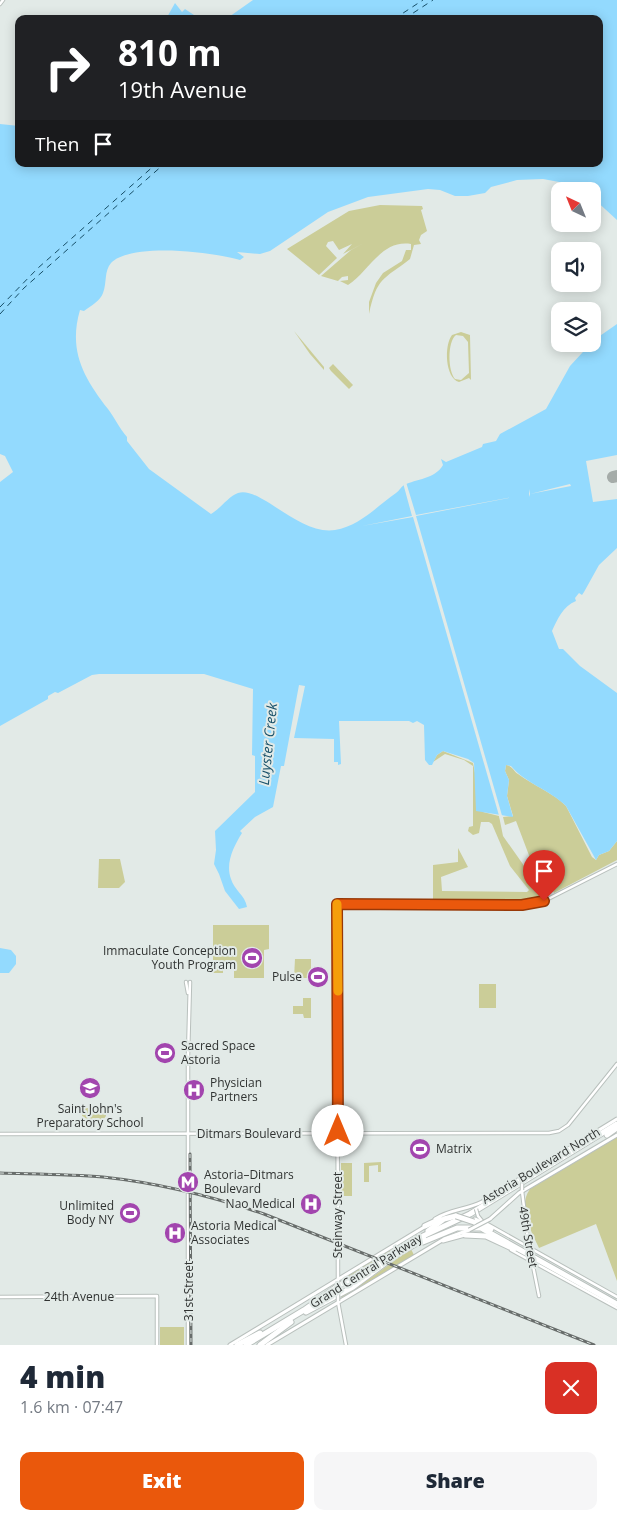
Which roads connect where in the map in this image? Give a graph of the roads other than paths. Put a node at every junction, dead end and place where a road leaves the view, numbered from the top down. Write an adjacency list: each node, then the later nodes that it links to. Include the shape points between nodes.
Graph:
1 (3, 0): 2 (street)
2 (0, 4)
3 (617, 864): 9 (street, Steinway Street, via 533,904 337,904)
4 (188, 982): 11 (street, 31st Street)
5 (617, 1064): 9 (street, Ditmars Boulevard, via 568,1125 553,1132)
6 (617, 1119): 13 (main road, Astoria Boulevard North)
7 (617, 1124): 21 (highway, Grand Central Parkway, via 470,1214)
8 (617, 1128): 22 (highway, Grand Central Parkway, via 469,1218)
9 (338, 1133): 11 (street, Ditmars Boulevard); 25 (street, Steinway Street)
10 (0, 1134): 11 (street, Ditmars Boulevard)
11 (188, 1134): 35 (street, 31st Street)
12 (617, 1135): 14 (main road)
13 (522, 1179): 14 (street, 49th Street, bridge); 15 (main road, Astoria Boulevard North)
14 (522, 1191): 20 (main road, bridge, via 490,1219); 23 (street, 49th Street)
15 (476, 1207): 17 (street, bridge); 18 (main road, Astoria Boulevard North, via 447,1212)
16 (456, 1215): 17 (highway, bridge); 18 (highway); 21 (highway, via 441,1220)
17 (476, 1219): 23 (street); 31 (highway)
18 (425, 1226): 25 (main road, Astoria Boulevard North)
19 (465, 1235): 20 (main road); 24 (street, via 488,1239); 26 (highway, via 489,1236)
20 (438, 1242): 30 (main road)
21 (406, 1244): 33 (highway, Grand Central Parkway)
22 (413, 1245): 26 (highway, via 456,1228 479,1228); 33 (highway, Grand Central Parkway, via 350,1289)
23 (529, 1248): 24 (street, 49th Street, bridge); 29 (street)
24 (532, 1260): 28 (street, 49th Street); 32 (street)
25 (338, 1280): 30 (street, Steinway Street, bridge); 36 (main road, Astoria Boulevard North)
26 (575, 1280): 31 (highway)
27 (0, 1296): 34 (street, 24th Avenue, via 157,1296)
28 (539, 1296)
29 (617, 1297)
30 (338, 1302): 41 (main road); 42 (street, Steinway Street)
31 (617, 1303)
32 (617, 1308)
33 (291, 1319): 37 (highway); 38 (highway, Grand Central Parkway); 39 (highway, Grand Central Parkway); 40 (highway)
34 (157, 1345)
35 (188, 1345)
36 (230, 1345)
37 (237, 1345)
38 (246, 1345)
39 (252, 1345)
40 (260, 1345)
41 (267, 1345)
42 (346, 1345)

